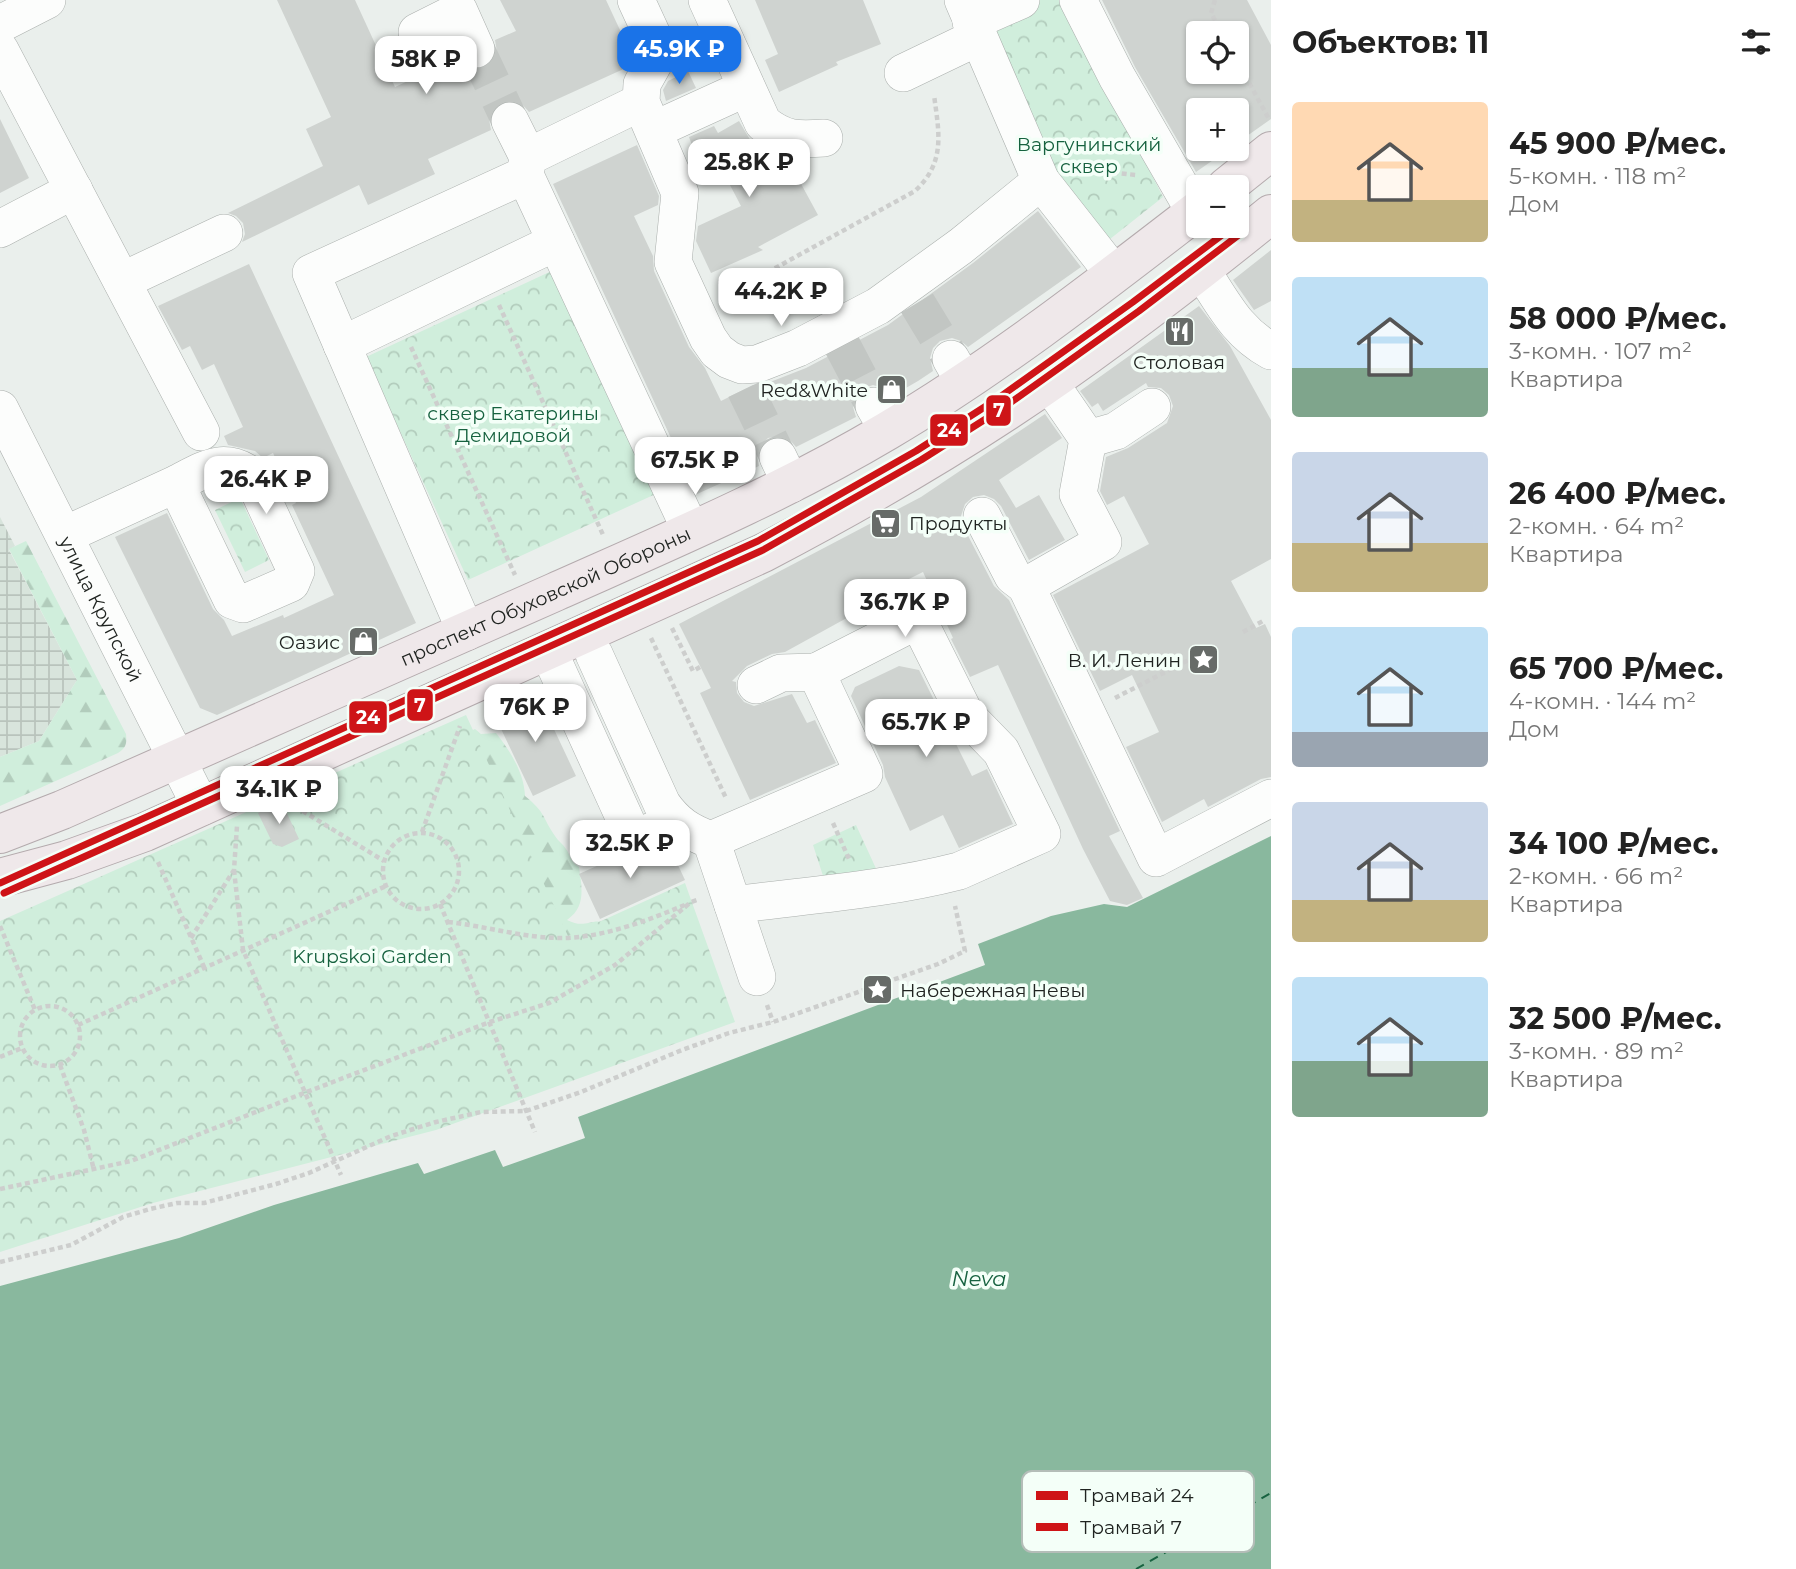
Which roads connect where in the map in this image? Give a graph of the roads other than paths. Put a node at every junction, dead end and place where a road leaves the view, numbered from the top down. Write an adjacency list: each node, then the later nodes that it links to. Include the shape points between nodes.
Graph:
1 (47, 0): 7 (street)
2 (636, 0): 13 (street, via 660,52 642,84)
3 (707, 0): 12 (street)
4 (1021, 0): 6 (street)
5 (1078, 0): 21 (street, via 1117,77)
6 (971, 20): 11 (street); 18 (street)
7 (0, 24)
8 (417, 32): 9 (street, via 459,11)
9 (477, 49)
10 (0, 51): 20 (street)
11 (918, 81)
12 (746, 88): 13 (street); 15 (street, via 762,123 778,135 797,140)
13 (648, 116): 17 (street); 18 (street, via 680,193 673,262 708,338 743,377 757,364 837,338 878,306 912,294 961,246)
14 (510, 121): 17 (street)
15 (824, 138)
16 (1271, 151): 19 (main road)
17 (527, 166): 26 (street); 30 (street, via 311,273)
18 (1054, 174): 27 (street)
19 (1241, 175)
20 (74, 190): 24 (street); 29 (street)
21 (1186, 192)
22 (1271, 214): 28 (main road)
23 (1186, 218): 39 (main road, проспект Обуховской Обороны, via 1039,330 957,371 784,470)
24 (0, 229)
25 (224, 233): 29 (street)
26 (556, 242): 30 (street); 39 (street)
27 (1102, 260)
28 (1200, 270): 31 (street, via 1244,333); 32 (main road)
29 (122, 281): 35 (street)
30 (342, 345): 42 (street)
31 (1271, 351)
32 (1049, 382): 36 (street); 43 (main road, via 838,514 713,577)
33 (1152, 407): 36 (street, via 1116,431)
34 (0, 409): 40 (street, улица Крупской)
35 (201, 432)
36 (1088, 439): 41 (street, via 1078,495 1103,541)
37 (176, 484): 40 (street)
38 (982, 516): 41 (street, via 1013,576)
39 (691, 531): 42 (main road, проспект Обуховской Обороны)
40 (65, 535): 47 (street, улица Крупской)
41 (1026, 586): 48 (street, via 1156,859)
42 (466, 632): 47 (main road, проспект Обуховской Обороны)
43 (548, 650): 49 (main road); 50 (street, via 634,839)
44 (594, 654): 50 (street)
45 (816, 672): 46 (street, via 781,673); 52 (street, via 864,774); 54 (street, via 918,620 965,714 1001,751 1042,834 947,874 891,885)
46 (756, 685)
47 (178, 758): 49 (street, улица Крупской); 51 (main road, проспект Обуховской Обороны)
48 (1271, 798)
49 (201, 807): 53 (main road, via 103,849)
50 (674, 821): 52 (street, via 690,832)
51 (0, 834)
52 (726, 834): 54 (street)
53 (0, 878)
54 (730, 897): 55 (street)
55 (757, 977)

